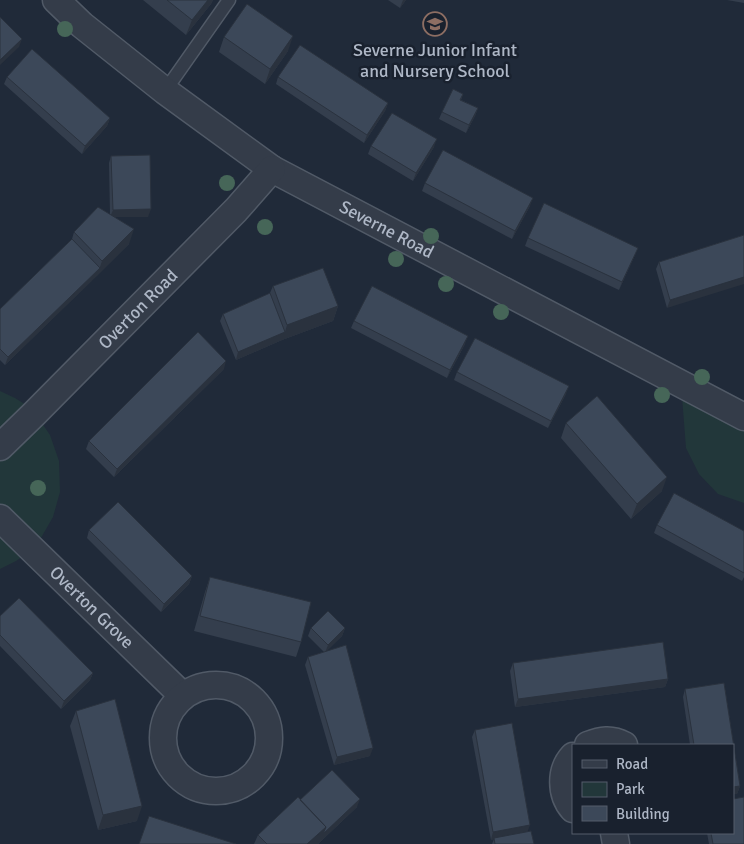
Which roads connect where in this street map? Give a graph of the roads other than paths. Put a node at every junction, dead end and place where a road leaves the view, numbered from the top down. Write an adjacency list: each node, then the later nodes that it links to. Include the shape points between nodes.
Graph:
1 (56, 0): 3 (street, Severne Road, via 82,25)
2 (229, 0): 3 (lane)
3 (165, 91): 4 (street, Severne Road)
4 (272, 169): 5 (street, Severne Road); 6 (street, Overton Road, via 236,210)
5 (744, 417)
6 (0, 447)
7 (0, 518): 8 (street, Overton Grove)
8 (183, 696): 8 (street, via 164,722 162,745 167,761 182,780 218,792 240,786 258,771 269,746 267,720 254,699 240,690 216,684)
9 (591, 744): 10 (street, via 602,740)
10 (622, 744)
11 (572, 757): 12 (street, via 564,774 563,786)
12 (572, 808)

